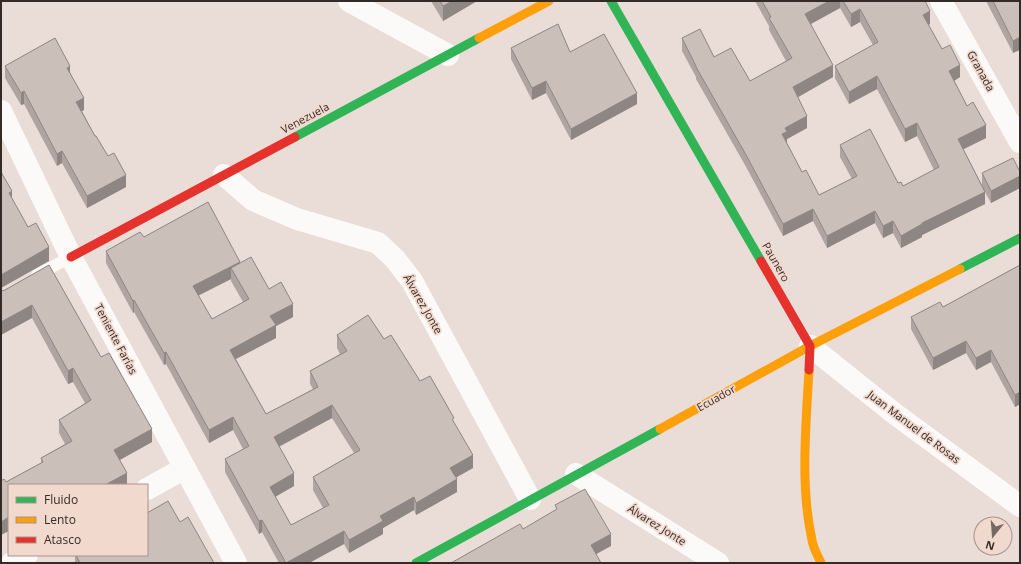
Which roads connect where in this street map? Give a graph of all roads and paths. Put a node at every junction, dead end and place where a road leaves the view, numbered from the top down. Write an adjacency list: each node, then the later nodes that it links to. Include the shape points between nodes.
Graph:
1 (349, 1): 5 (street)
2 (550, 1): 5 (street, Venezuela)
3 (611, 1): 12 (street, Paunero)
4 (941, 1): 7 (street, Granada)
5 (448, 55): 8 (street, Venezuela)
6 (1, 111): 10 (street, Teniente Farías)
7 (1020, 142)
8 (224, 175): 10 (street, Venezuela); 16 (street, Álvarez Jonte, via 253,200 297,219 378,243 395,259 412,281)
9 (1020, 238): 12 (street, Ecuador)
10 (71, 257): 11 (lane); 13 (street, Teniente Farías)
11 (27, 281)
12 (810, 346): 14 (street, Ecuador); 17 (street, Juan Manuel de Rosas, via 895,414); 23 (street, via 806,501 812,542)
13 (185, 468): 15 (street); 20 (street, Teniente Farías)
14 (576, 474): 16 (street, Ecuador); 22 (street, Álvarez Jonte)
15 (148, 488)
16 (530, 499): 21 (street, Ecuador)
17 (1020, 506)
18 (25, 556): 19 (street)
19 (12, 563)
20 (236, 563)
21 (416, 563)
22 (718, 563)
23 (820, 563)

